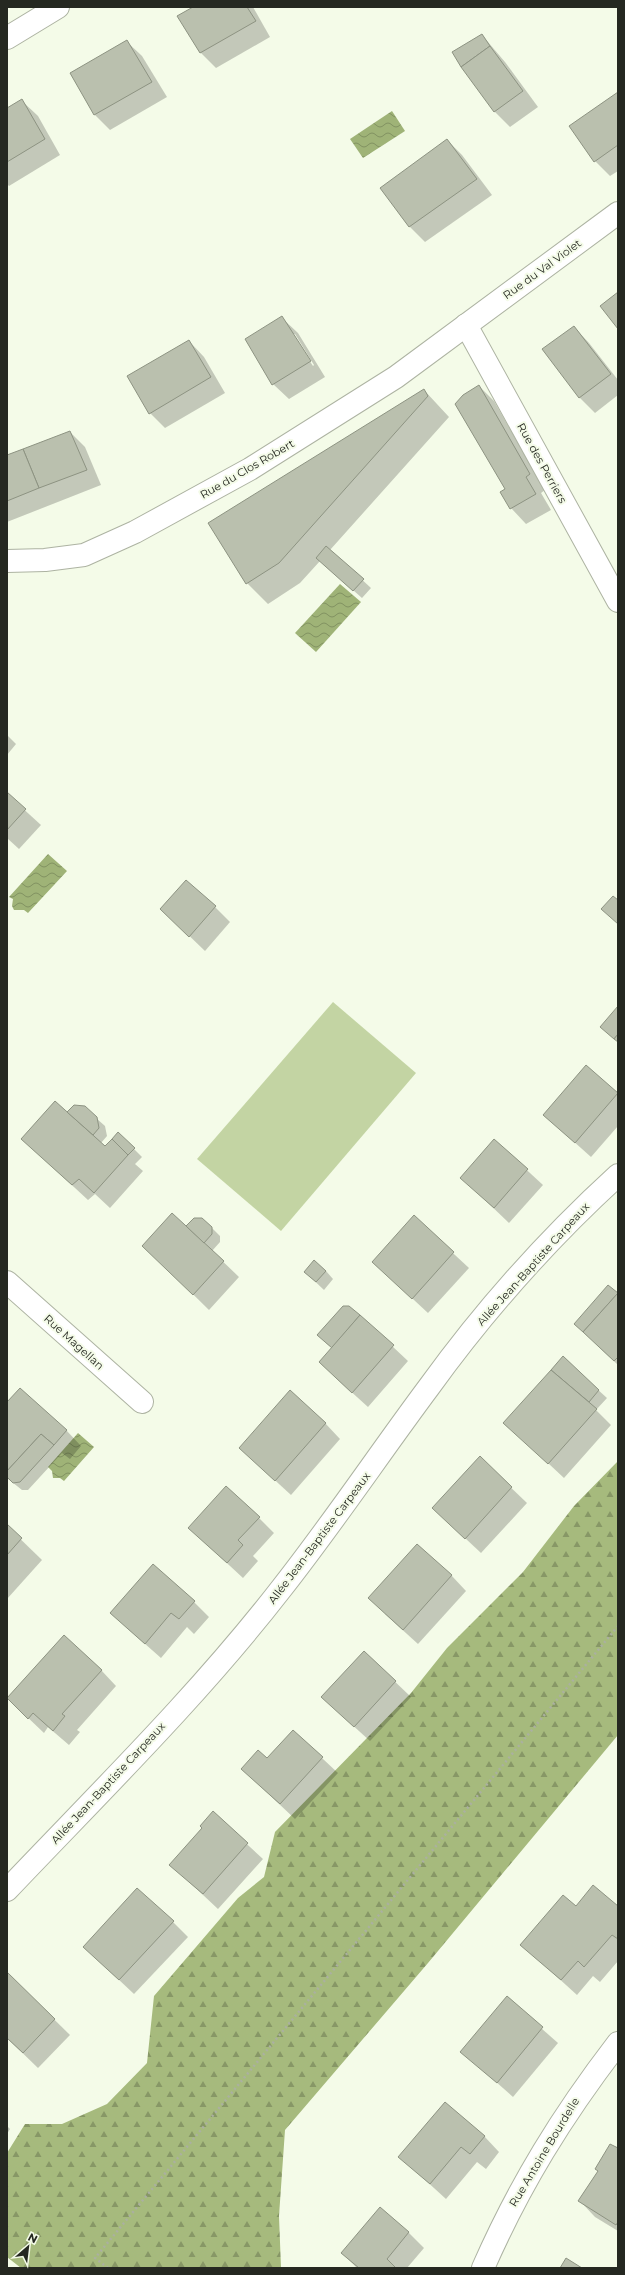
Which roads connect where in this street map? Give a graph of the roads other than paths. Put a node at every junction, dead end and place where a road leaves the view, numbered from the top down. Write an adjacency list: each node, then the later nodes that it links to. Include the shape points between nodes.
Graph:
1 (58, 7): 2 (street)
2 (7, 38)
3 (618, 213): 4 (street, Rue du Val Violet)
4 (466, 325): 5 (street, Rue du Clos Robert, via 396,377 250,469 135,532 84,555); 6 (street, Rue des Perriers)
5 (7, 561)
6 (618, 601)
7 (618, 1175): 10 (street, Allée Jean-Baptiste Carpeaux, via 519,1277 478,1326 430,1385 350,1498 280,1590 219,1665)
8 (10, 1291): 9 (street, Rue Magellan)
9 (142, 1402)
10 (7, 1890)
11 (618, 2043): 12 (street, Rue Antoine Bourdelle, via 578,2094 542,2152 505,2219)
12 (483, 2268)

